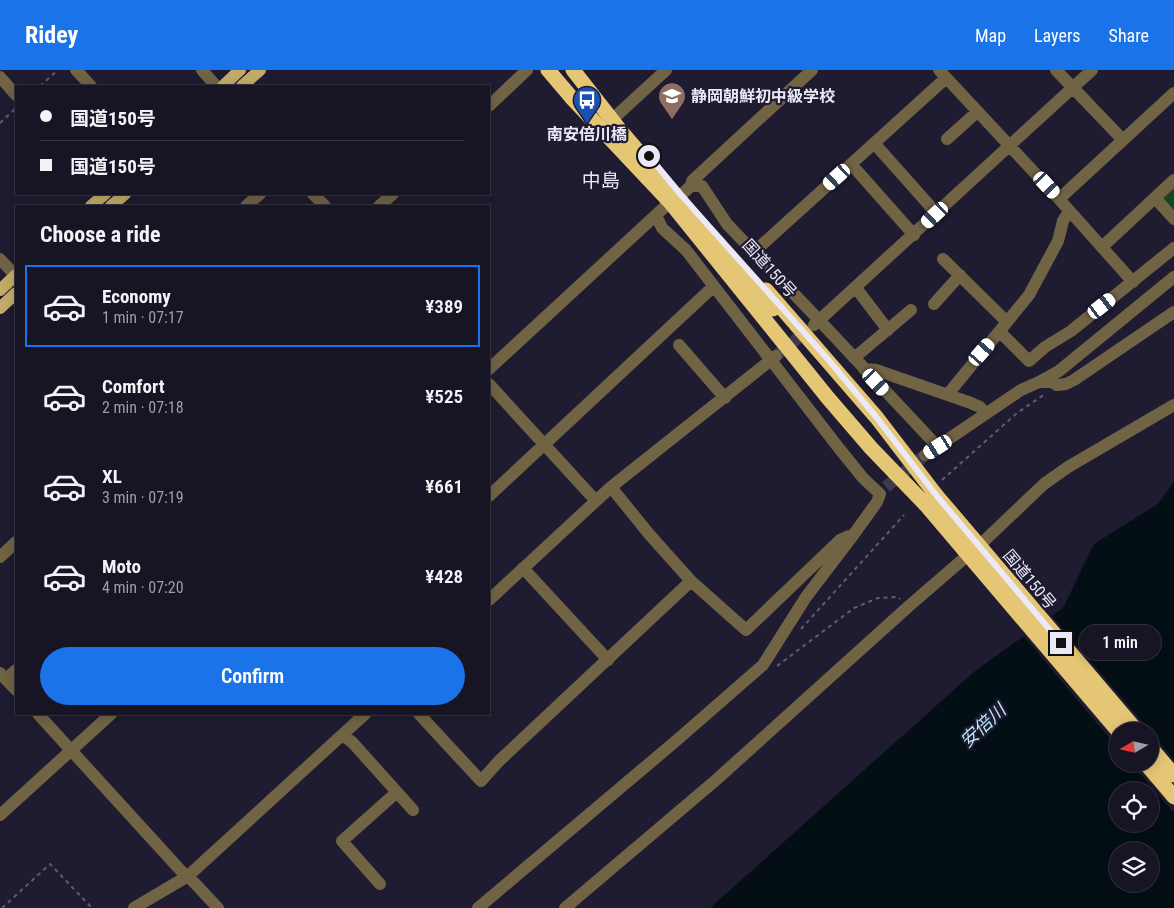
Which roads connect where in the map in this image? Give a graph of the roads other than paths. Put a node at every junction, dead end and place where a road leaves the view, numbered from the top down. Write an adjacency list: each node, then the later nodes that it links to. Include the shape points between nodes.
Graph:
1 (76, 70): 15 (street)
2 (202, 70): 16 (street)
3 (240, 70): 17 (main road)
4 (260, 70): 18 (main road)
5 (527, 70): 22 (street)
6 (548, 70): 31 (highway, 国道150号, via 571,97)
7 (559, 70): 66 (highway)
8 (573, 70): 24 (highway, 国道150号); 66 (highway, bridge)
9 (666, 70): 24 (street)
10 (811, 70): 31 (street)
11 (1056, 70): 19 (street)
12 (1092, 70): 19 (street)
13 (942, 74): 23 (street); 27 (street)
14 (0, 77): 21 (street)
15 (90, 85)
16 (215, 85)
17 (224, 85)
18 (243, 85)
19 (1073, 88): 26 (street); 28 (street)
20 (1174, 93): 26 (street)
21 (15, 94)
22 (490, 105)
23 (977, 112): 25 (street); 28 (street)
24 (616, 116): 31 (highway, 国道150号)
25 (947, 139)
26 (1122, 140): 37 (street)
27 (874, 143): 29 (street); 46 (street)
28 (1010, 146): 37 (street); 46 (street)
29 (851, 164): 48 (street); 51 (street)
30 (1174, 180): 38 (street)
31 (681, 194): 45 (street); 51 (street, via 702,186 727,224); 87 (highway, 国道150号, via 877,418); 87 (highway, 国道150号, via 828,398 876,454)
32 (104, 195): 39 (main road)
33 (124, 195): 40 (main road)
34 (259, 195): 41 (street)
35 (314, 195): 42 (street)
36 (392, 195): 43 (street)
37 (1059, 198): 44 (street)
38 (1155, 198): 47 (street); 49 (street)
39 (92, 205)
40 (112, 205)
41 (247, 205)
42 (324, 205)
43 (380, 205)
44 (1069, 211): 49 (street); 69 (street, via 1058,241 1033,287)
45 (656, 215): 59 (street, via 662,228 686,250); 74 (street)
46 (935, 215): 48 (street)
47 (1174, 219)
48 (914, 235): 60 (street)
49 (1102, 247): 58 (street)
50 (1174, 248): 58 (street)
51 (754, 252): 68 (street)
52 (0, 259): 54 (street)
53 (944, 260): 55 (street)
54 (15, 275)
55 (960, 275): 63 (street); 69 (street)
56 (15, 277): 61 (main road)
57 (1174, 277): 76 (street, via 1059,371)
58 (1133, 282): 69 (street, via 1029,361)
59 (714, 286): 72 (street); 82 (street)
60 (856, 288): 68 (street); 70 (street)
61 (0, 290)
62 (15, 294): 64 (main road)
63 (934, 304)
64 (0, 308)
65 (912, 310): 70 (street)
66 (771, 311): 87 (highway, 国道150号)
67 (1174, 312): 76 (street, via 1074,380 1057,385)
68 (817, 322): 73 (street)
69 (1003, 327): 78 (street)
70 (888, 330): 73 (street)
71 (678, 345): 79 (street)
72 (774, 358): 79 (street); 89 (street, via 863,478 883,490)
73 (854, 358): 75 (street)
74 (490, 368)
75 (864, 368): 78 (street); 83 (street)
76 (1039, 382): 81 (street)
77 (490, 385): 82 (street)
78 (948, 394): 81 (street, via 976,405)
79 (725, 398): 85 (street)
80 (1174, 405): 119 (street, via 1044,484 984,542 716,780)
81 (985, 413): 83 (street)
82 (544, 445): 86 (street); 88 (street)
83 (938, 447): 84 (street)
84 (926, 455)
85 (611, 487): 88 (street); 93 (street)
86 (490, 495)
87 (930, 500): 103 (highway, 国道150号, bridge); 104 (highway, 国道150号, bridge)
88 (596, 501): 92 (street)
89 (854, 534): 93 (street, via 840,540 746,630); 118 (street, via 806,597 763,665)
90 (15, 543): 91 (street)
91 (0, 557)
92 (524, 568): 94 (street); 95 (street)
93 (691, 581): 95 (street)
94 (490, 599)
95 (608, 660): 102 (street, via 481,781)
96 (15, 670): 97 (street)
97 (3, 676): 98 (street)
98 (15, 689)
99 (39, 715): 106 (street)
100 (110, 715): 106 (street)
101 (364, 715): 105 (street)
102 (420, 715)
103 (1111, 722)
104 (1129, 722)
105 (342, 735): 110 (street); 114 (street)
106 (71, 751): 113 (street); 114 (street)
107 (1159, 758): 109 (highway)
108 (1153, 772): 111 (highway)
109 (1174, 775)
110 (397, 792): 112 (street); 115 (street, via 342,841)
111 (1174, 797)
112 (413, 810)
113 (0, 815)
114 (188, 876): 116 (street); 117 (street)
115 (380, 884)
116 (134, 908)
117 (218, 908)
118 (478, 908)
119 (565, 908)

